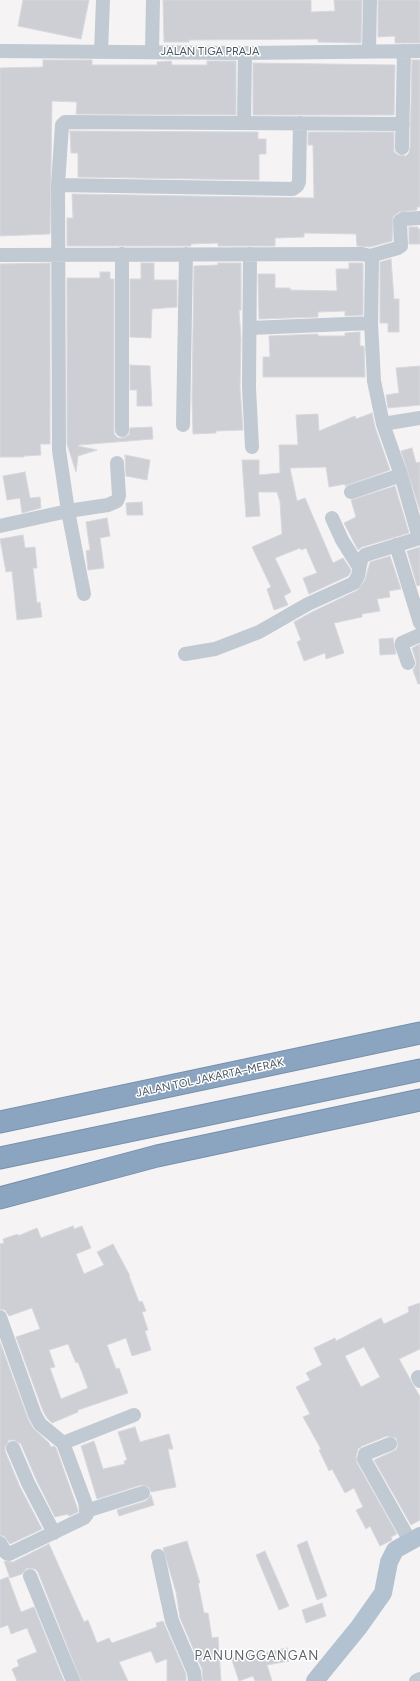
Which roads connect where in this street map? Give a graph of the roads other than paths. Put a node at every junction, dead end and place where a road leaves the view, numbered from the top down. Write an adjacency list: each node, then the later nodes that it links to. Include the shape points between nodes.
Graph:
1 (103, 0): 8 (street)
2 (153, 0): 9 (street)
3 (370, 0): 4 (street)
4 (369, 50): 6 (street, JALAN TIGA PRAJA); 10 (street, JALAN TIGA PRAJA)
5 (0, 51): 8 (street, JALAN TIGA PRAJA)
6 (404, 51): 7 (street, JALAN TIGA PRAJA); 13 (street)
7 (420, 51)
8 (101, 52): 9 (street, JALAN TIGA PRAJA)
9 (152, 52): 10 (street, JALAN TIGA PRAJA)
10 (245, 53): 11 (street)
11 (244, 122): 12 (street); 15 (street, via 65,122 60,130)
12 (300, 123): 13 (street); 15 (street, via 299,182 292,189)
13 (403, 124): 14 (street)
14 (402, 148)
15 (58, 185): 21 (street)
16 (420, 218): 22 (street, via 403,219 400,222 401,246)
17 (122, 254): 18 (street); 21 (street); 28 (street)
18 (186, 254): 19 (street); 27 (street)
19 (250, 254): 22 (street); 24 (street)
20 (0, 255): 21 (street)
21 (58, 255): 33 (street, via 59,450)
22 (370, 256): 23 (street)
23 (372, 323): 24 (street); 26 (street, via 374,381)
24 (250, 328): 29 (street, via 249,388)
25 (420, 418): 26 (street)
26 (383, 424): 31 (street)
27 (183, 425)
28 (122, 430)
29 (252, 447)
30 (117, 463): 33 (street, via 117,501 108,505)
31 (401, 475): 32 (street); 36 (street)
32 (351, 492)
33 (68, 511): 35 (street); 39 (street)
34 (332, 518): 38 (street, via 342,540)
35 (0, 526)
36 (420, 538): 37 (street)
37 (396, 545): 38 (street, via 364,555); 40 (street)
38 (359, 566): 42 (street, via 354,583 308,604 259,632 215,649)
39 (84, 594)
40 (420, 623)
41 (420, 635): 43 (street, via 402,645)
42 (185, 654)
43 (408, 663)
44 (420, 1033): 47 (highway, JALAN TOL JAKARTA–MERAK)
45 (420, 1070): 48 (highway)
46 (420, 1100): 49 (highway, via 157,1156)
47 (0, 1122)
48 (0, 1158)
49 (0, 1198)
50 (1, 1319): 52 (street, via 34,1415 40,1424)
51 (134, 1415): 52 (street)
52 (63, 1443): 56 (street)
53 (390, 1444): 58 (street, via 365,1454 364,1459)
54 (13, 1448): 57 (street)
55 (143, 1493): 56 (street)
56 (86, 1511): 57 (street, via 84,1518)
57 (54, 1533): 59 (street, via 9,1554)
58 (415, 1539): 65 (main road, via 395,1550 389,1562 383,1593)
59 (0, 1543)
60 (158, 1556): 64 (street, via 172,1621 194,1672)
61 (30, 1576): 63 (street)
62 (420, 1679): 66 (street)
63 (73, 1681)
64 (195, 1681)
65 (315, 1681)
66 (416, 1681)

